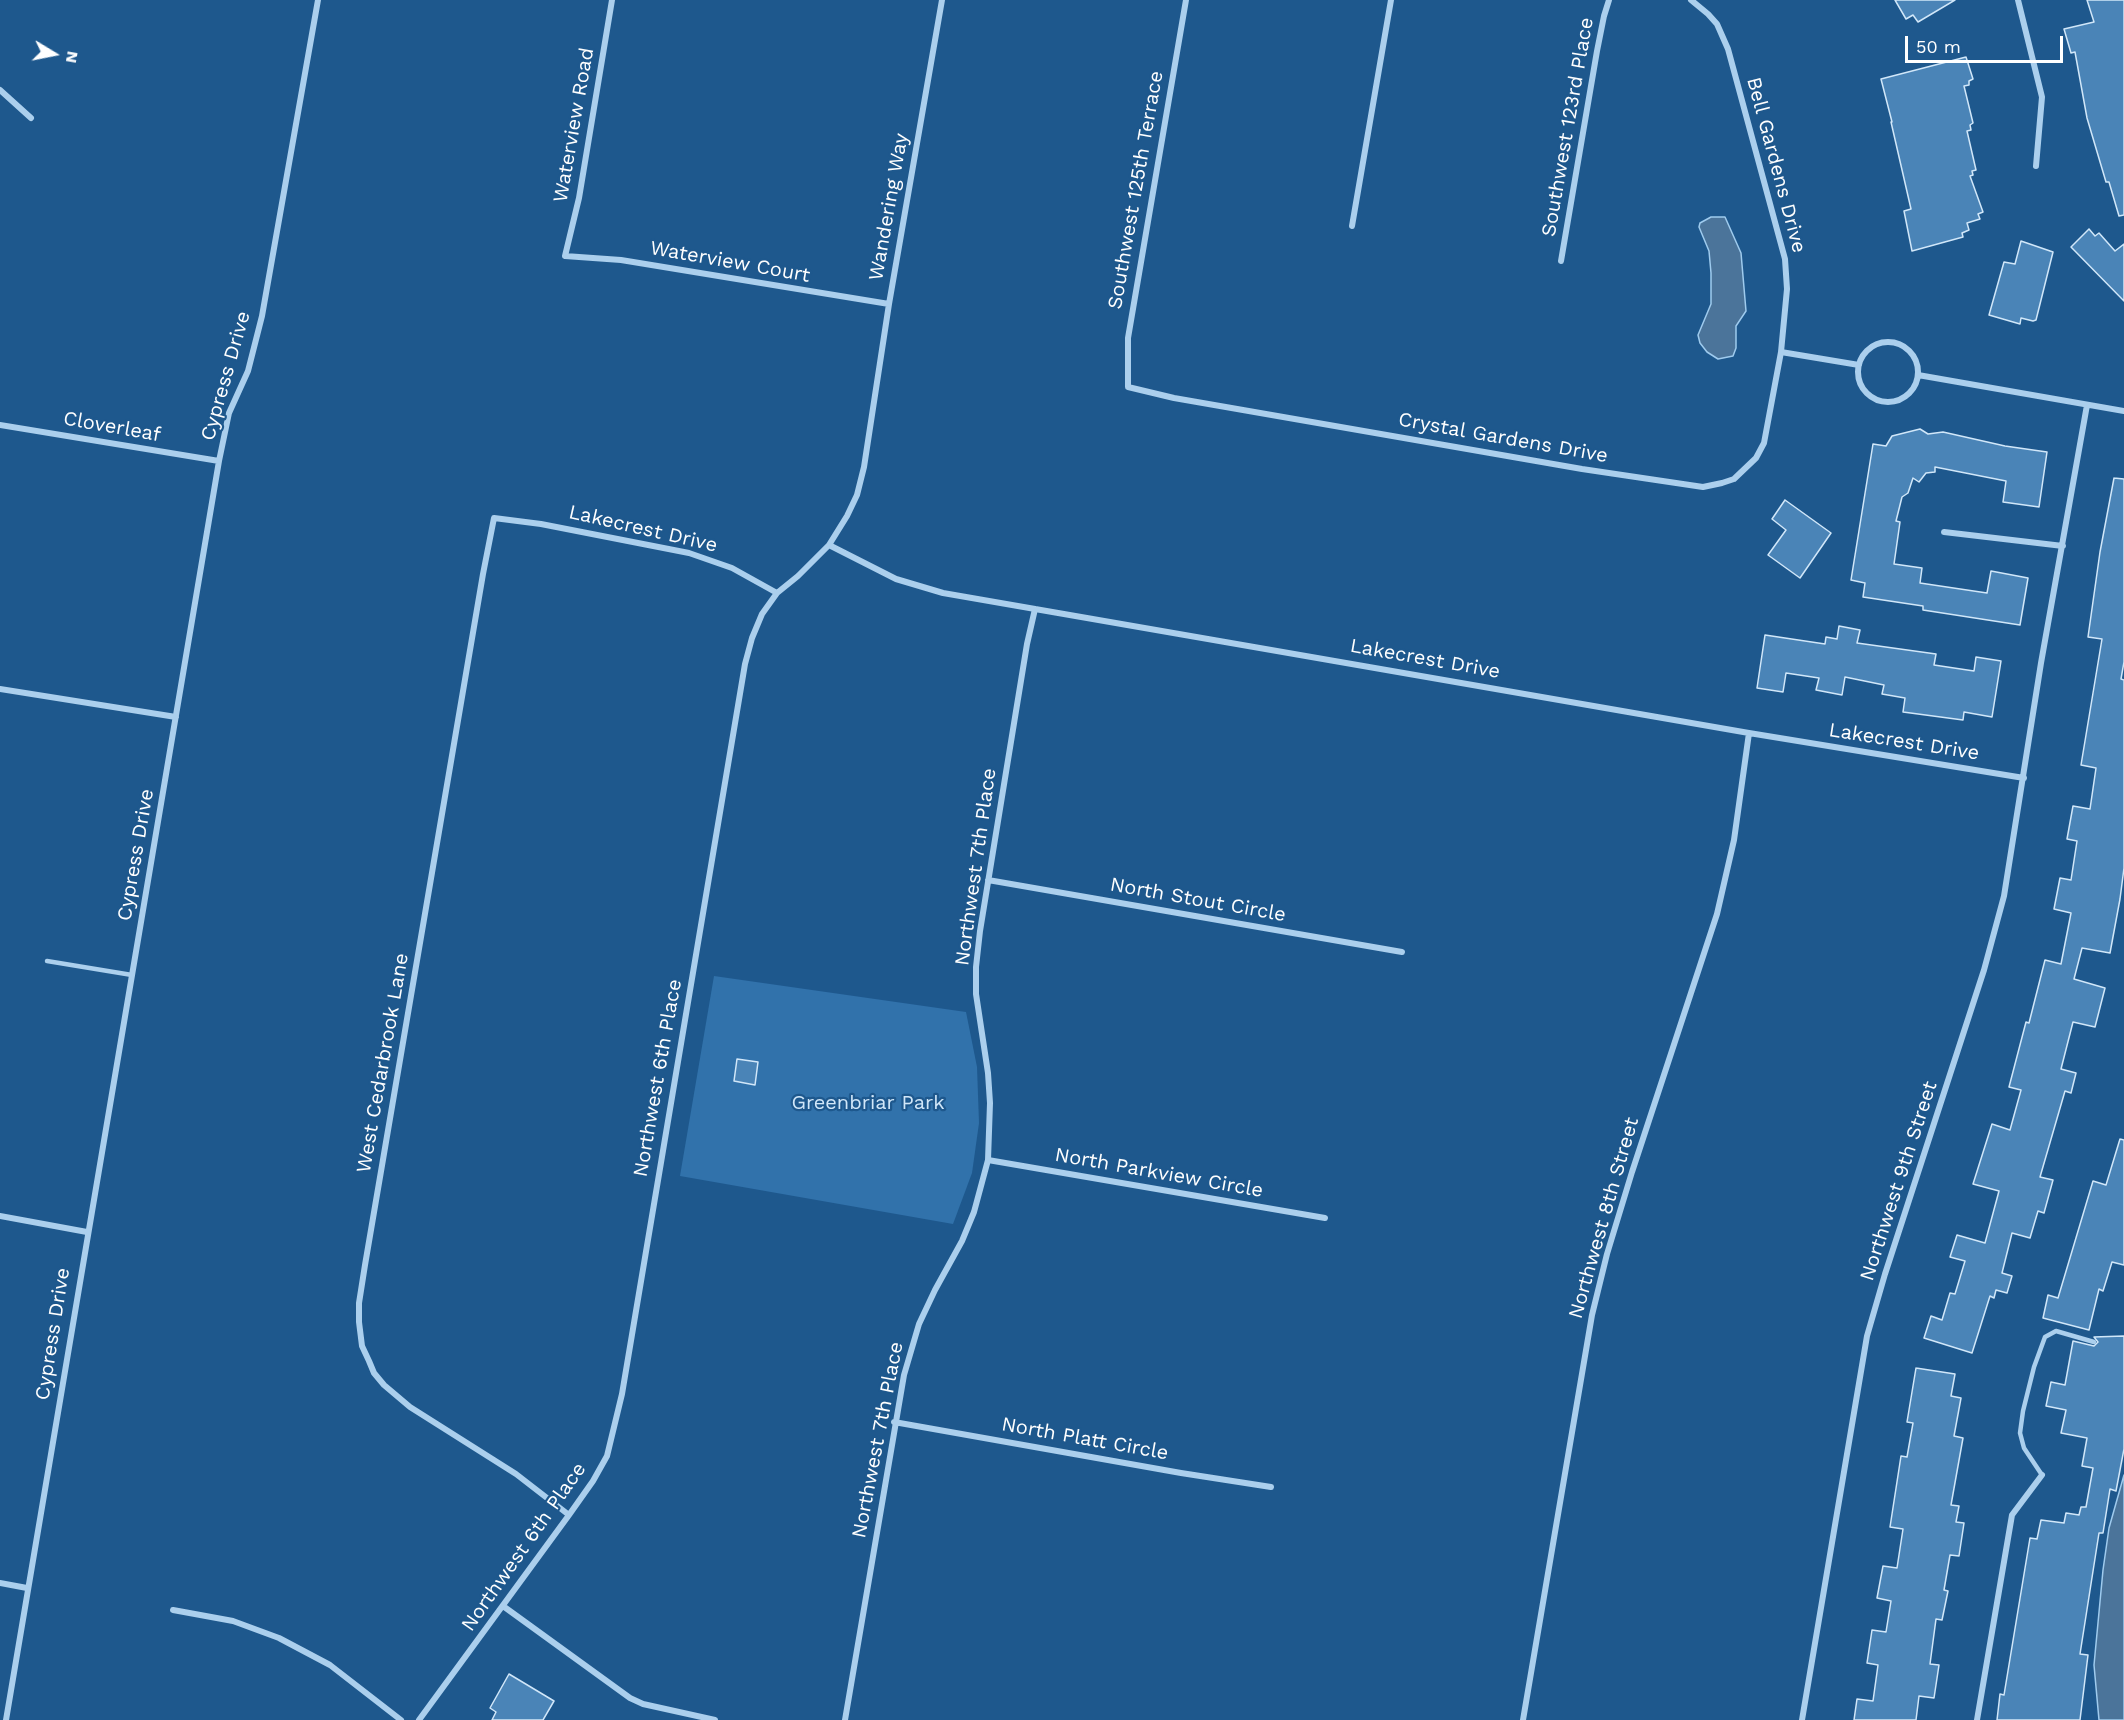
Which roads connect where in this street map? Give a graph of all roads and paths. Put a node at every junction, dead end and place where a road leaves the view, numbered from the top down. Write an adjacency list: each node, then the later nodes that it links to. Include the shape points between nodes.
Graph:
1 (318, 0): 24 (street, Cypress Drive, via 262,316 248,371 229,413)
2 (612, 0): 13 (street, Waterview Road, via 579,198)
3 (942, 0): 15 (street, Wandering Way)
4 (1186, 0): 19 (street, Southwest 125th Terrace, via 1128,338)
5 (1391, 0): 12 (street)
6 (1609, 0): 14 (street, Southwest 123rd Place)
7 (1691, 0): 16 (street, Bell Gardens Drive, via 1717,24 1728,49 1785,259 1787,289)
8 (2018, 0): 11 (street, via 2042,97)
9 (0, 90): 10 (street)
10 (31, 118)
11 (2036, 166)
12 (1352, 226)
13 (565, 256): 15 (street, Waterview Court, via 621,260)
14 (1561, 261)
15 (889, 304): 22 (street, Wandering Way)
16 (1781, 352): 17 (street); 19 (street, Crystal Gardens Drive, via 1764,443 1734,479 1703,487)
17 (1859, 365): 18 (street, via 1865,352 1887,342 1910,352); 18 (street, via 1860,384 1866,393 1888,403 1912,390)
18 (1918, 375): 20 (street)
19 (1128, 387)
20 (2087, 405): 21 (street); 28 (street, Northwest 9th Street)
21 (2124, 411)
22 (871, 420): 27 (street, Northwest 6th Place, via 857,495)
23 (0, 425): 24 (street, Cloverleaf)
24 (219, 461): 32 (street, Cypress Drive)
25 (494, 518): 29 (street, Lakecrest Drive, via 689,553 732,568); 47 (street, West Cedarbrook Lane, via 369,1241 359,1322 365,1354 384,1385 410,1407 516,1474)
26 (1944, 532): 28 (street)
27 (829, 545): 29 (street, Northwest 6th Place); 30 (street, Lakecrest Drive, via 875,570 919,587)
28 (2062, 546): 34 (street, Northwest 9th Street)
29 (777, 593): 47 (street, Northwest 6th Place, via 762,614 745,664 614,1431 602,1464)
30 (1035, 609): 33 (street, Lakecrest Drive); 35 (street, Northwest 7th Place)
31 (0, 689): 32 (street)
32 (176, 717): 38 (street, Cypress Drive)
33 (1749, 733): 34 (street, Lakecrest Drive); 57 (street, Northwest 8th Street, via 1734,840 1717,914 1629,1182 1592,1315)
34 (2024, 778): 58 (street, Northwest 9th Street, via 2004,896 1987,960 1867,1336)
35 (988, 880): 36 (street, North Stout Circle); 39 (street, Northwest 7th Place, via 976,994 988,1073)
36 (1402, 952)
37 (48, 961): 38 (lane)
38 (132, 975): 42 (street, Cypress Drive)
39 (988, 1160): 41 (street, North Parkview Circle); 44 (street, Northwest 7th Place, via 963,1241 919,1324)
40 (0, 1216): 42 (street)
41 (1325, 1218)
42 (87, 1232): 49 (street, Cypress Drive)
43 (2094, 1342): 45 (lane, via 2056,1330 2045,1337 2034,1367 2020,1433 2024,1448)
44 (894, 1422): 46 (street, North Platt Circle); 56 (street, Northwest 7th Place)
45 (2042, 1475): 59 (street, via 2012,1515)
46 (1271, 1487)
47 (569, 1515): 50 (street, Northwest 6th Place)
48 (0, 1582): 49 (street)
49 (27, 1588): 52 (street, Cypress Drive)
50 (503, 1606): 54 (street, Northwest 6th Place); 55 (street, via 630,1698)
51 (173, 1610): 53 (street, via 233,1621 279,1638 330,1665)
52 (6, 1720)
53 (401, 1720)
54 (419, 1720)
55 (715, 1720)
56 (844, 1720)
57 (1523, 1720)
58 (1802, 1720)
59 (1977, 1720)

